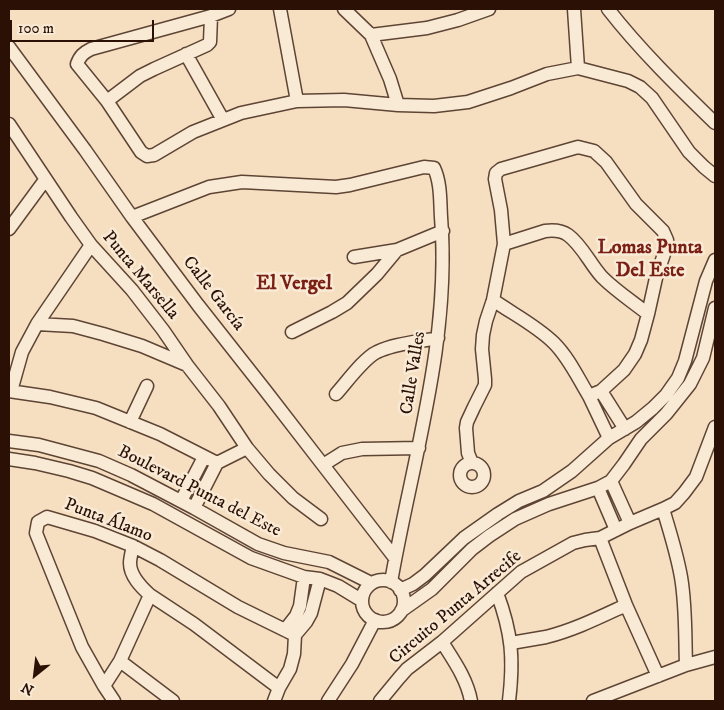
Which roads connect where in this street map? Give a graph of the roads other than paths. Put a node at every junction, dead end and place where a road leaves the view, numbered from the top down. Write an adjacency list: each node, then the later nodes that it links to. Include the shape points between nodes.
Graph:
1 (229, 9): 7 (street)
2 (280, 9): 13 (street)
3 (344, 9): 8 (street)
4 (489, 9): 8 (street, via 427,28)
5 (574, 9): 11 (street)
6 (608, 9): 16 (street, via 669,78)
7 (212, 16): 10 (street, via 210,42); 12 (street, via 83,53 78,64)
8 (371, 36): 14 (street)
9 (9, 47): 20 (street, Calle García)
10 (186, 54): 12 (street, via 140,76); 15 (street)
11 (578, 68): 14 (street, via 546,74 468,102 434,106); 18 (street, via 640,87 652,98 689,152)
12 (107, 101): 15 (street, via 140,152 147,156)
13 (297, 101): 14 (street, via 344,100); 15 (street)
14 (398, 105)
15 (223, 120)
16 (715, 123)
17 (9, 124): 19 (street, Punta Marsella)
18 (715, 176)
19 (45, 180): 21 (street); 24 (street, Punta Marsella)
20 (132, 217): 22 (street, Calle Valles, via 209,187 242,182 336,187 424,167 434,168 438,177); 53 (street, Calle García)
21 (9, 229)
22 (442, 231): 25 (street); 34 (street, Calle Valles)
23 (504, 244): 28 (street); 31 (street, via 545,231 560,231 578,245 607,282); 31 (street, via 496,173 578,147 594,151 606,162 636,204 663,231 667,240)
24 (91, 245): 32 (street); 35 (street, Punta Marsella, via 132,290)
25 (397, 250): 26 (street); 33 (street, via 347,303)
26 (354, 257)
27 (715, 260): 29 (street)
28 (493, 300): 40 (street, via 554,343); 52 (street, via 482,349 485,386 466,428)
29 (699, 310): 30 (street); 43 (street, via 678,378 653,408)
30 (714, 310): 55 (street, via 703,358 690,384 641,439)
31 (648, 314): 38 (street, via 634,354 624,370)
32 (37, 324): 35 (street, via 73,326 104,334); 37 (street, via 22,352)
33 (292, 332)
34 (438, 338): 39 (street, via 376,352); 47 (street, Calle Valles)
35 (187, 365): 46 (street, Punta Marsella)
36 (147, 386): 41 (street)
37 (10, 391): 41 (street, via 96,408)
38 (601, 391): 40 (street); 43 (street)
39 (336, 394)
40 (589, 396): 44 (street)
41 (130, 422): 48 (street)
42 (715, 427): 59 (street, Circuito Punta Arrecife, via 696,478 675,503)
43 (625, 429): 44 (street)
44 (609, 438): 69 (street, via 553,485 512,506 464,538 413,584)
45 (9, 441): 50 (street, Boulevard Punta del Este, via 39,445)
46 (247, 448): 51 (street); 60 (street, Punta Marsella, via 293,498)
47 (419, 448): 53 (street, via 362,449 342,453); 65 (street, Calle Valles)
48 (204, 457): 51 (street); 57 (street)
49 (9, 459): 54 (street, Boulevard Punta del Este)
50 (99, 461): 54 (street); 57 (street, Boulevard Punta del Este)
51 (217, 462): 58 (street)
52 (472, 463)
53 (322, 465): 65 (street, Calle García)
54 (92, 478): 66 (street, Boulevard Punta del Este, via 153,504 251,558)
55 (611, 481): 56 (street); 61 (street)
56 (598, 488): 62 (street); 74 (street, via 515,519 472,550 432,589)
57 (181, 501): 58 (street, Boulevard Punta del Este)
58 (194, 508): 68 (street, Boulevard Punta del Este, via 258,544 329,562)
59 (664, 509): 61 (street, Circuito Punta Arrecife); 81 (street, via 681,576)
60 (321, 519)
61 (630, 523): 62 (street, Circuito Punta Arrecife)
62 (616, 530): 63 (street, Circuito Punta Arrecife)
63 (600, 538): 70 (street, Circuito Punta Arrecife, via 573,543 521,572); 73 (street)
64 (133, 546): 71 (street, via 130,564 134,578); 76 (street, Punta Álamo, via 238,607); 83 (street, Punta Álamo, via 55,519 47,517 38,522 36,533 57,586 82,647)
65 (395, 558): 69 (street, Calle Valles)
66 (304, 577): 67 (street, Boulevard Punta del Este); 76 (street, via 300,606)
67 (320, 580): 72 (street, Boulevard Punta del Este); 76 (street, via 306,622)
68 (371, 583): 69 (street, via 384,580); 72 (street)
69 (396, 586): 74 (street, via 403,597)
70 (497, 593): 77 (street, Circuito Punta Arrecife); 78 (street)
71 (150, 595): 80 (street); 84 (street)
72 (361, 600): 75 (street, via 368,616)
73 (626, 605): 78 (street, via 565,631); 82 (street)
74 (401, 611): 75 (street, via 390,621)
75 (375, 620): 88 (street)
76 (290, 632): 84 (street, via 294,654)
77 (442, 642): 89 (street, Circuito Punta Arrecife, via 403,673); 90 (street, via 461,673)
78 (511, 643): 91 (street)
79 (715, 657): 81 (street)
80 (120, 661): 83 (street); 86 (street)
81 (686, 665): 82 (street)
82 (658, 676): 92 (street)
83 (104, 686): 85 (street, Punta Álamo)
84 (279, 688): 87 (street)
85 (114, 701)
86 (173, 701)
87 (274, 701)
88 (328, 701)
89 (380, 701)
90 (470, 701)
91 (509, 701)
92 (593, 701)

